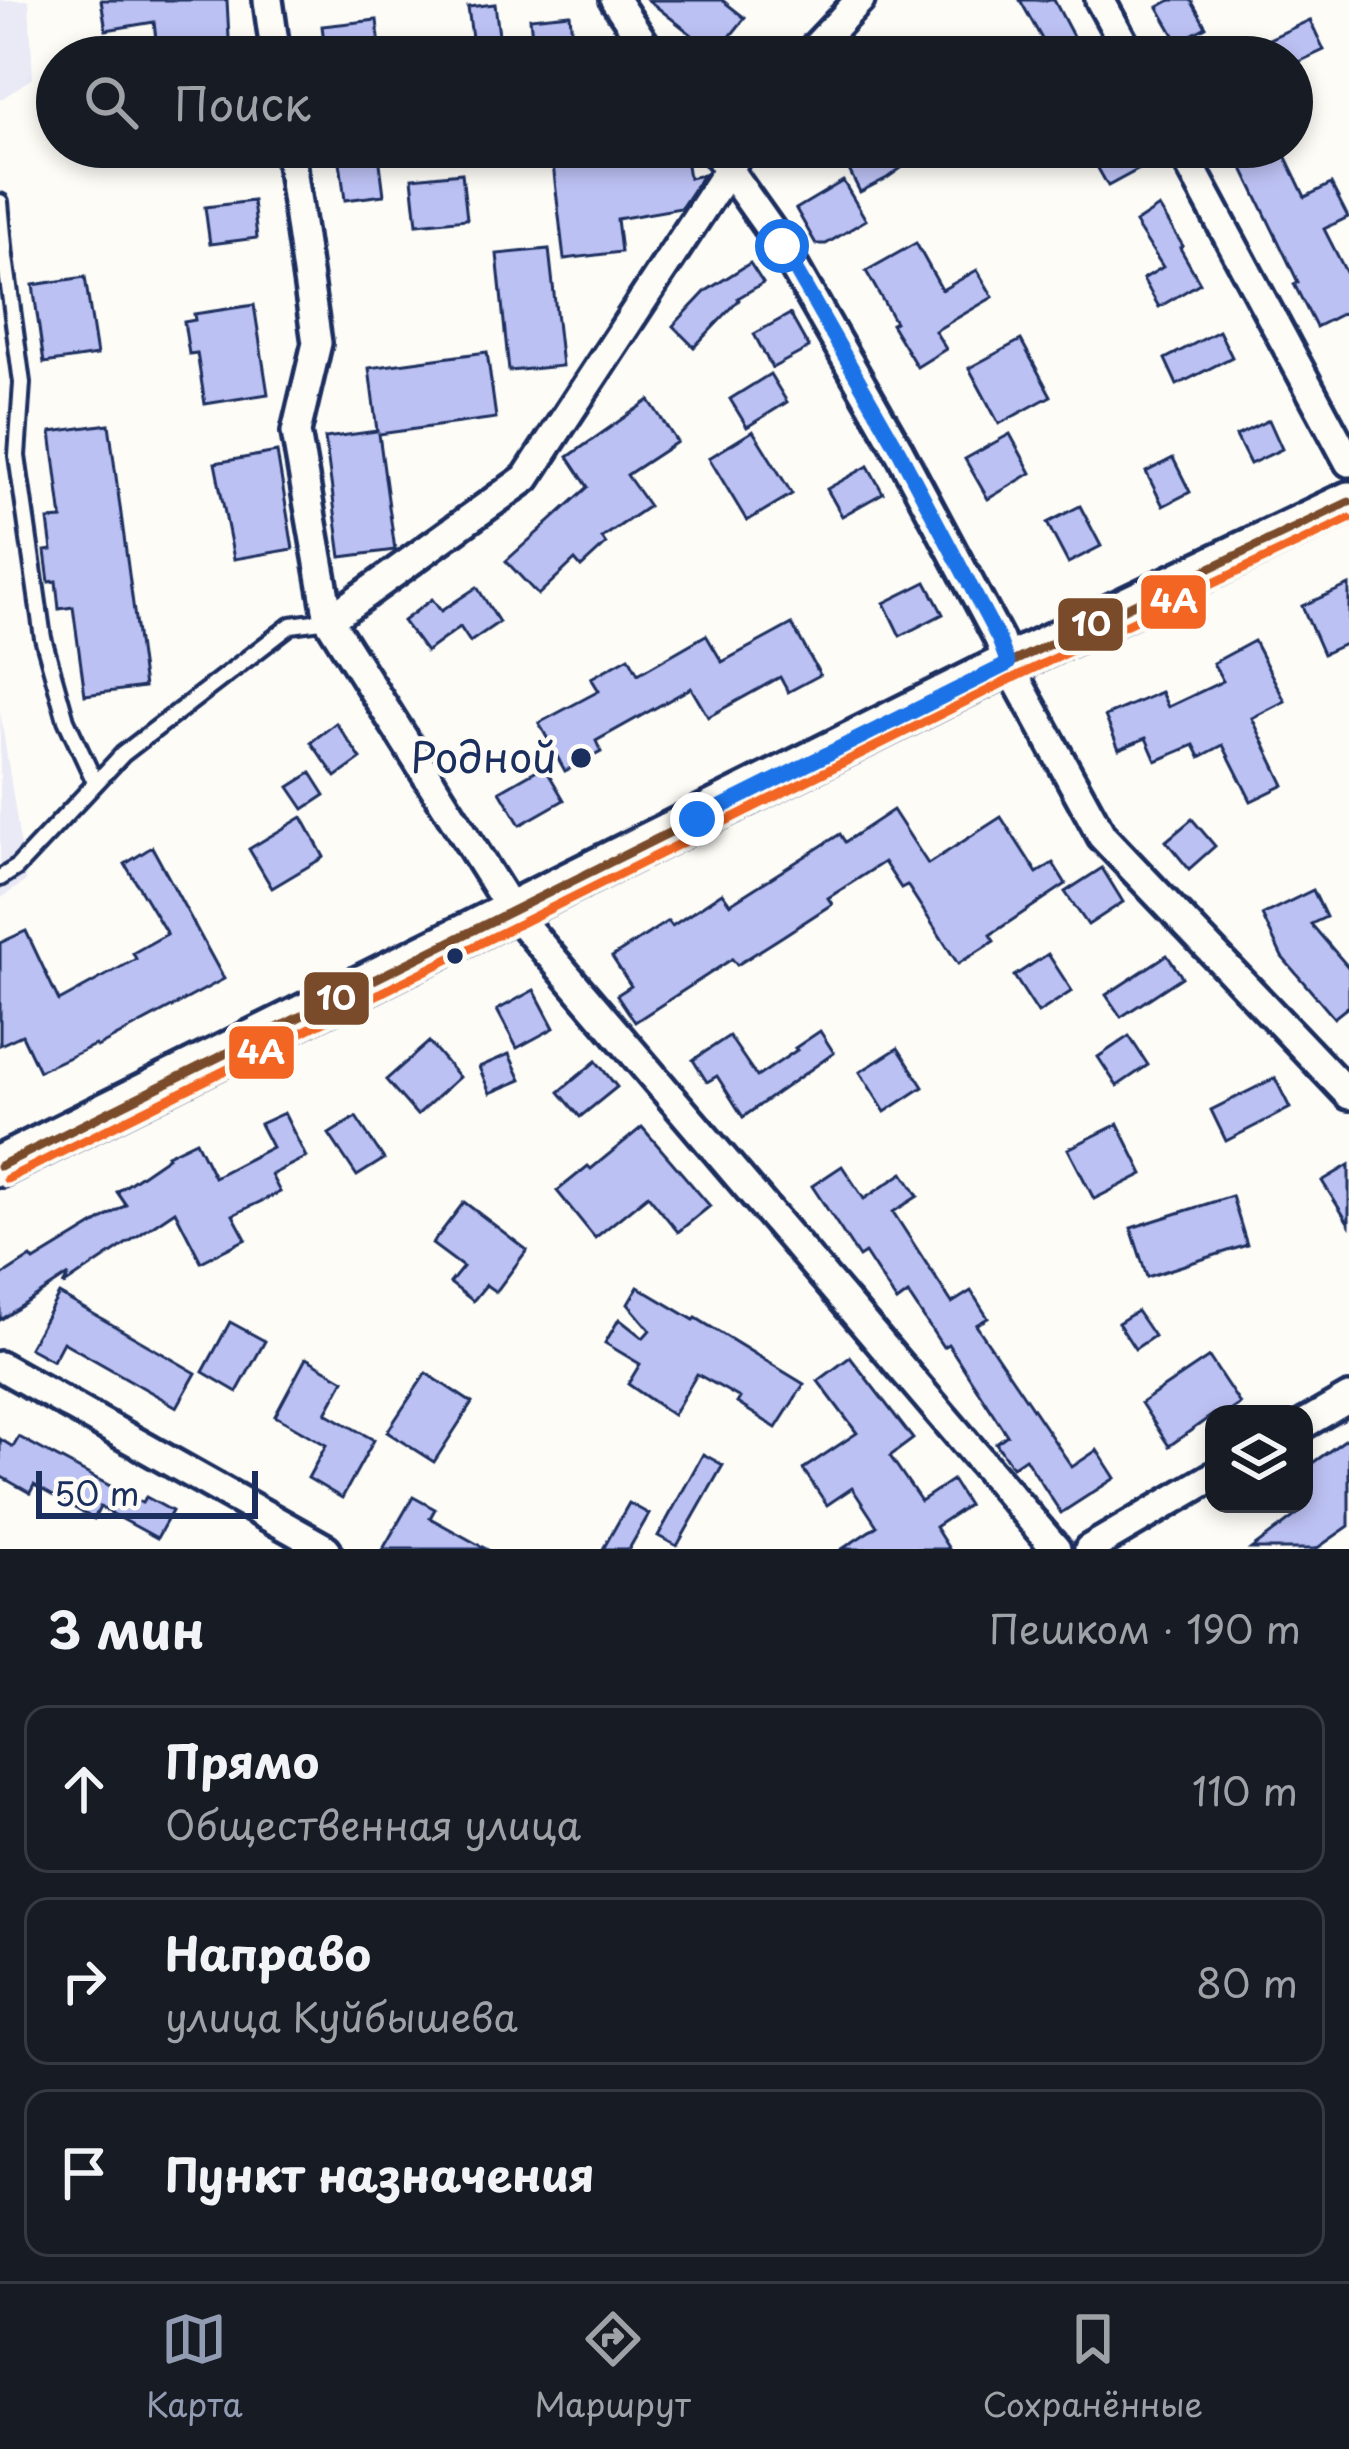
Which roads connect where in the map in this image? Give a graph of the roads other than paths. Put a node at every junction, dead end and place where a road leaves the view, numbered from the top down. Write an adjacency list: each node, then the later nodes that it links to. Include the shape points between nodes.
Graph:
1 (268, 0): 5 (street)
2 (615, 0): 6 (street)
3 (860, 0): 7 (street)
4 (1100, 0): 8 (street)
5 (273, 36)
6 (639, 36)
7 (826, 36)
8 (1120, 36)
9 (292, 168): 17 (street, via 317,343 296,432)
10 (730, 168): 17 (street, via 526,478)
11 (741, 168): 18 (street)
12 (1191, 168): 15 (street)
13 (0, 202): 14 (lane)
14 (2, 258): 19 (lane, via 22,382 17,456 43,638 66,720)
15 (1349, 462)
16 (1349, 502): 18 (main road)
17 (329, 620): 19 (lane, via 291,625); 21 (street)
18 (1008, 664): 21 (main road); 22 (street, via 1102,836)
19 (95, 782): 20 (lane)
20 (0, 878)
21 (512, 911): 23 (main road); 29 (street)
22 (1349, 1095)
23 (0, 1166)
24 (0, 1366): 28 (street)
25 (1349, 1398): 26 (street)
26 (1313, 1419)
27 (1205, 1481): 30 (street)
28 (326, 1549)
29 (1056, 1549)
30 (1089, 1549)

